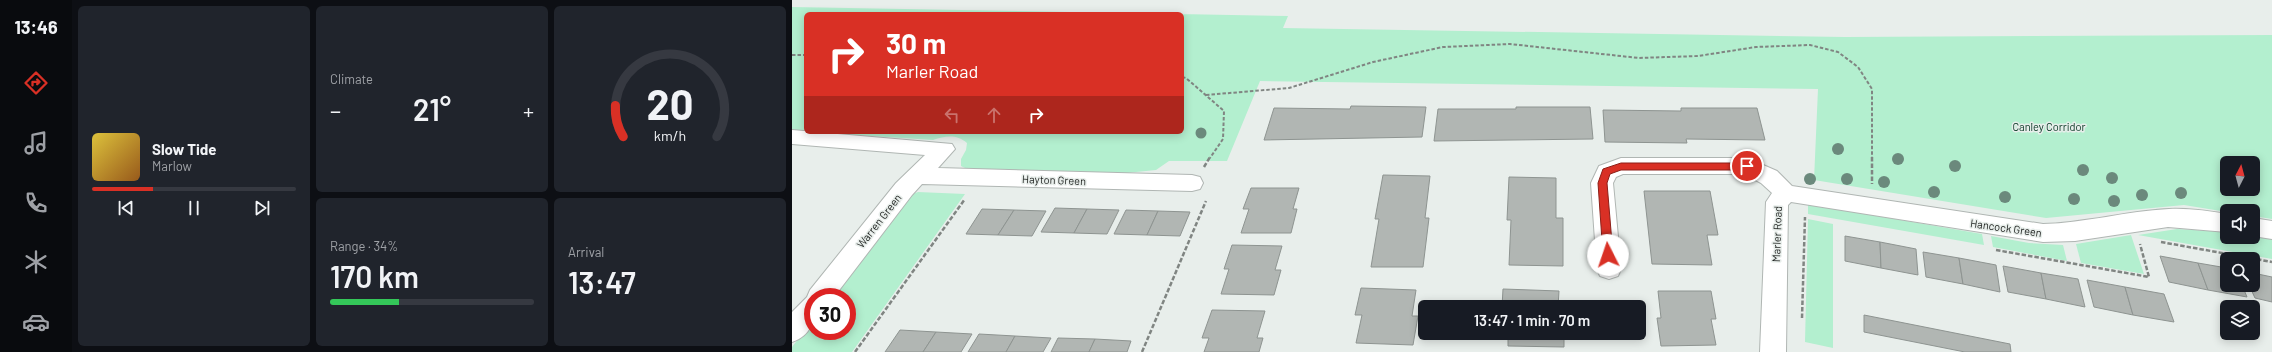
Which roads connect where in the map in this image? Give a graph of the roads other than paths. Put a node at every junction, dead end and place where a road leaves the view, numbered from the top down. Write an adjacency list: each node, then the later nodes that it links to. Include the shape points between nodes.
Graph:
1 (792, 137): 2 (street, Warren Green, via 944,149)
2 (917, 176): 3 (street, Hayton Green); 9 (street, Warren Green)
3 (1196, 192)
4 (1795, 194): 5 (street, Hancock Green, via 2042,233 2084,232 2167,218); 8 (street, Marler Road, via 1747,166 1621,166 1607,172 1602,183); 12 (street, Marler Road, via 1777,202)
5 (2220, 222)
6 (2260, 228): 7 (street)
7 (2272, 230)
8 (1609, 269)
9 (826, 288)
10 (804, 316): 11 (street)
11 (792, 331)
12 (1773, 352)

